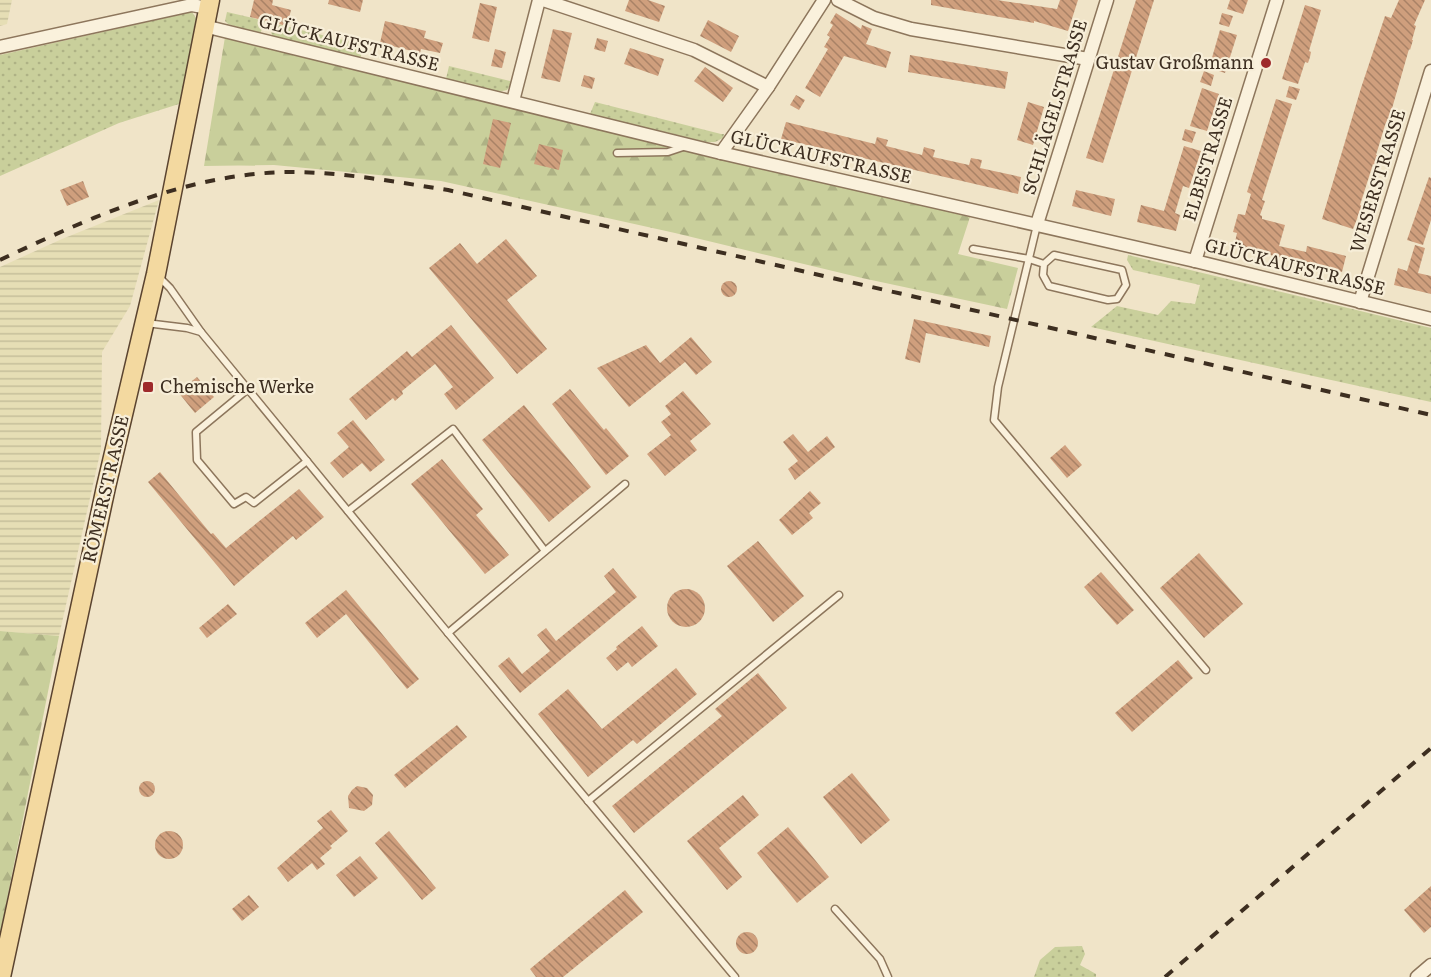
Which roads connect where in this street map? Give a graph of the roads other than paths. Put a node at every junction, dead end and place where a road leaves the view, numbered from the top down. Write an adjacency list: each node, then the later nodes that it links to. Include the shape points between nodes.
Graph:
1 (541, 0): 10 (street, via 694,50); 11 (street)
2 (824, 0): 10 (street)
3 (838, 0): 8 (street, via 874,18 911,29)
4 (1107, 0): 8 (street, SCHLÄGELSTRASSE)
5 (1277, 0): 18 (street, ELBESTRASSE)
6 (207, 11): 7 (street, GLÜCKAUFSTRASSE, via 192,5); 11 (street, GLÜCKAUFSTRASSE); 20 (main road, RÖMERSTRASSE)
7 (0, 47)
8 (1088, 59): 15 (street, SCHLÄGELSTRASSE)
9 (1431, 70): 21 (street, WESERSTRASSE)
10 (768, 87): 14 (street)
11 (513, 101): 12 (street, GLÜCKAUFSTRASSE)
12 (689, 145): 13 (lane, via 668,152); 14 (street, GLÜCKAUFSTRASSE)
13 (617, 153)
14 (721, 153): 15 (street, GLÜCKAUFSTRASSE)
15 (1037, 224): 17 (lane); 18 (street, GLÜCKAUFSTRASSE)
16 (973, 249): 17 (lane)
17 (1029, 259): 19 (lane); 32 (lane, via 998,387 994,420)
18 (1195, 261): 21 (street, GLÜCKAUFSTRASSE)
19 (1044, 264): 19 (lane, via 1043,275 1049,286 1108,300 1117,299 1126,285 1122,270 1054,255)
20 (156, 274): 23 (main road, RÖMERSTRASSE); 24 (lane)
21 (1360, 302): 22 (street, GLÜCKAUFSTRASSE)
22 (1431, 319)
23 (144, 322): 24 (lane); 36 (main road, RÖMERSTRASSE)
24 (201, 332): 25 (lane)
25 (248, 389): 26 (lane); 26 (lane, via 196,432 197,460 234,504 246,497 254,503)
26 (307, 461): 28 (lane)
27 (625, 484): 29 (lane)
28 (348, 511): 29 (lane, via 453,429); 31 (lane)
29 (545, 551): 31 (lane)
30 (839, 594): 33 (lane)
31 (448, 633): 33 (lane)
32 (1206, 670)
33 (588, 801): 37 (lane)
34 (835, 909): 38 (lane, via 880,959)
35 (1431, 965): 39 (street)
36 (1, 977)
37 (735, 977)
38 (888, 977)
39 (1418, 977)

